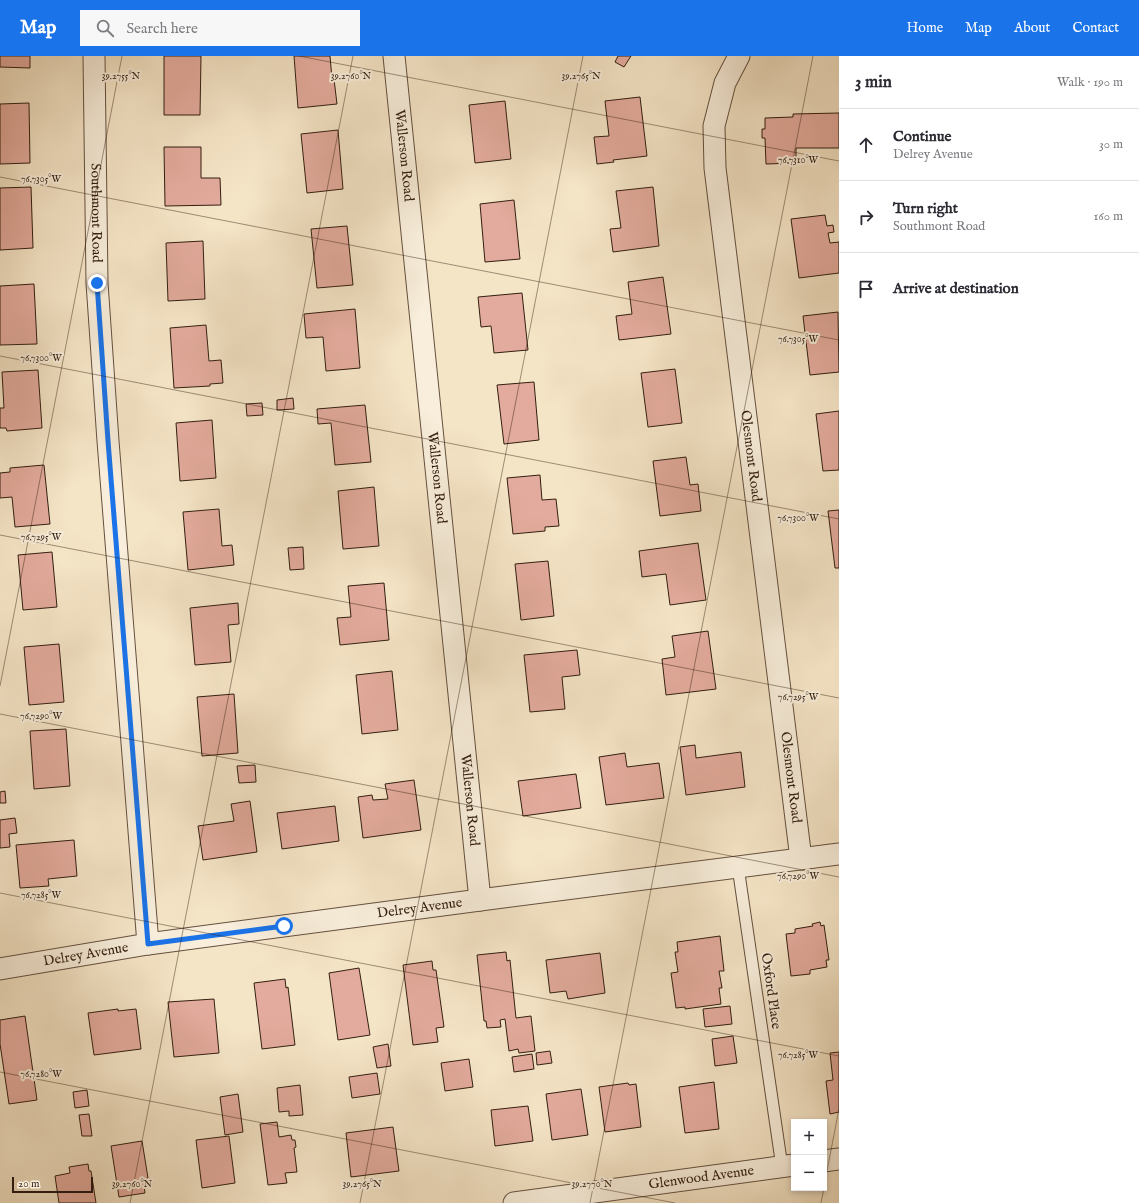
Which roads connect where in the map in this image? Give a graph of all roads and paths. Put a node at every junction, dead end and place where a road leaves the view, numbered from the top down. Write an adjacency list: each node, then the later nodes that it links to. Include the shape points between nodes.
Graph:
1 (94, 56): 8 (street, Southmont Road, via 97,283)
2 (394, 56): 7 (street, Wallerson Road)
3 (739, 56): 5 (street, Olesmont Road, via 725,83 714,126 715,168)
4 (839, 854): 5 (street, Delrey Avenue)
5 (800, 859): 6 (street, Delrey Avenue)
6 (738, 867): 7 (street, Delrey Avenue); 12 (lane, Oxford Place)
7 (480, 900): 8 (street, Delrey Avenue)
8 (148, 944): 9 (street, Delrey Avenue)
9 (0, 969)
10 (839, 1159): 11 (street)
11 (827, 1161)
12 (788, 1166): 13 (street, Glenwood Avenue)
13 (514, 1203)

